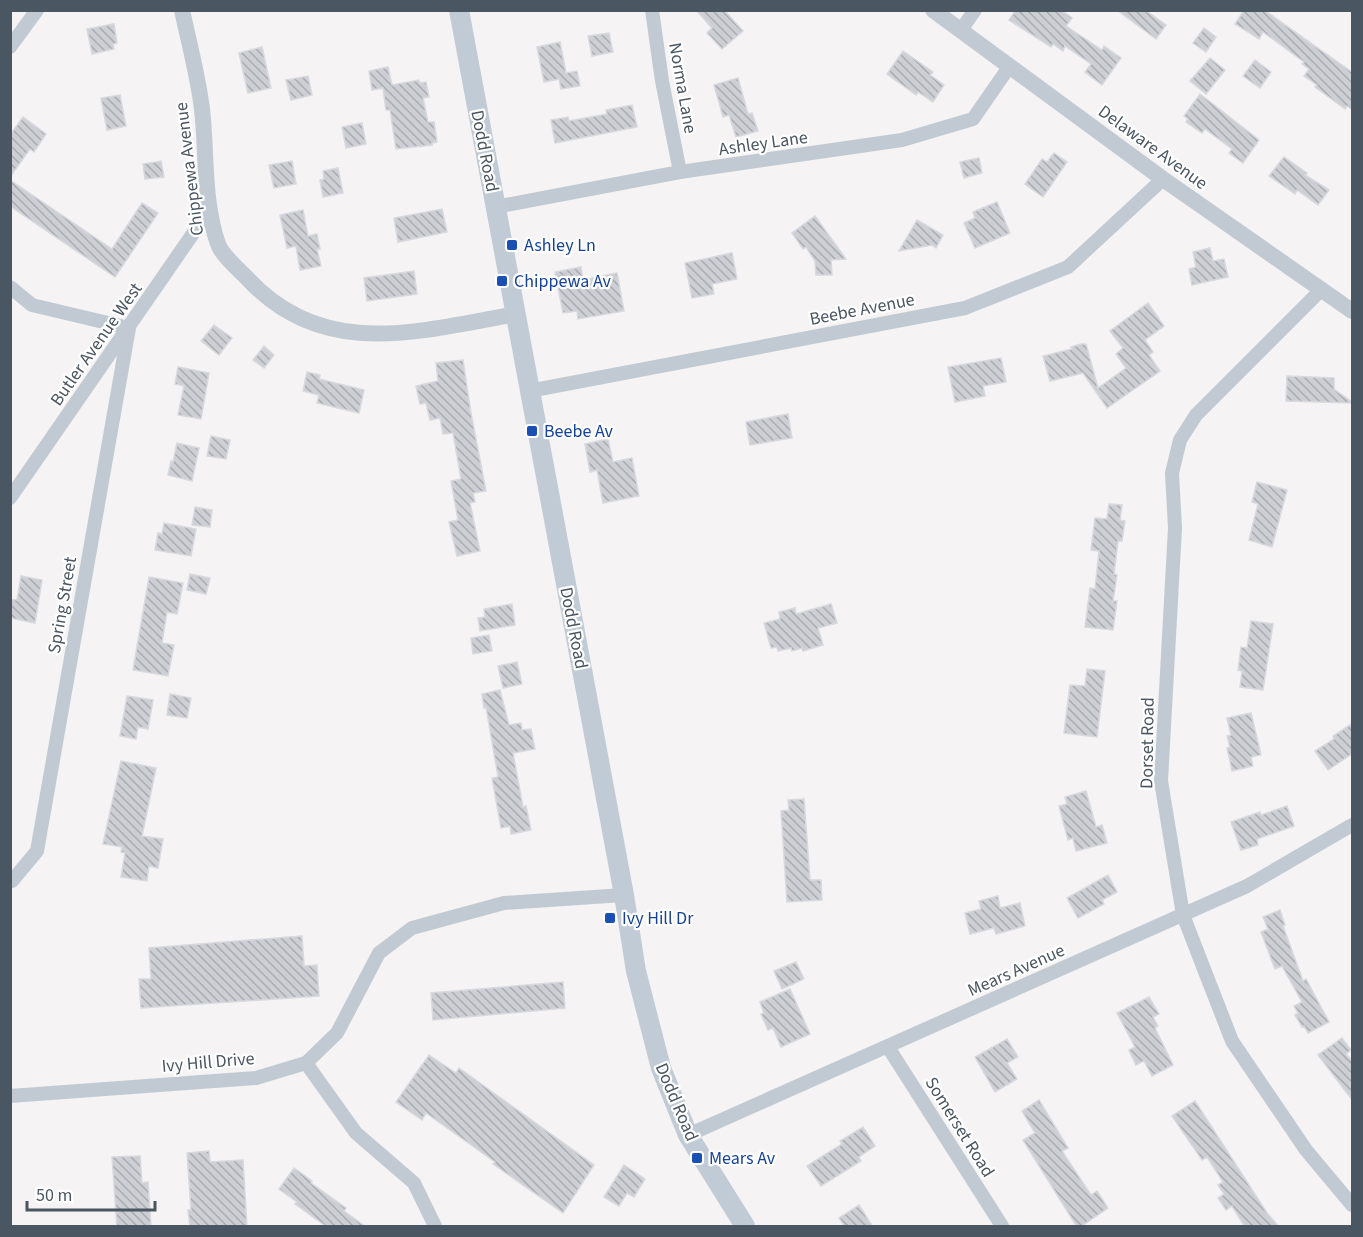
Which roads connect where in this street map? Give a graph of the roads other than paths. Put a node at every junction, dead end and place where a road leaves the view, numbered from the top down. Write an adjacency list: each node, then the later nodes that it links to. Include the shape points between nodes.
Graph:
1 (37, 10): 8 (street)
2 (182, 10): 13 (street, Chippewa Avenue, via 202,107)
3 (459, 10): 12 (main road, Dodd Road)
4 (652, 10): 10 (street, Norma Lane)
5 (933, 10): 7 (street, Delaware Avenue)
6 (975, 10): 7 (street)
7 (961, 30): 9 (street, Delaware Avenue)
8 (10, 47)
9 (1009, 67): 10 (street, Ashley Lane, via 973,119 902,140); 11 (street, Delaware Avenue)
10 (680, 172): 12 (street, Ashley Lane)
11 (1163, 179): 15 (street, Delaware Avenue); 19 (street, Beebe Avenue, via 1068,267 965,308)
12 (495, 207): 17 (main road, Dodd Road)
13 (210, 209): 17 (street, Chippewa Avenue, via 218,247 262,295 313,325 352,334 409,333); 18 (street, Butler Avenue West)
14 (10, 287): 18 (street, via 32,305)
15 (1322, 289): 16 (street, Delaware Avenue); 24 (street, Dorset Road, via 1196,415 1180,440 1172,473 1175,528 1161,781)
16 (1353, 311)
17 (516, 314): 19 (main road, Dodd Road)
18 (129, 328): 20 (street, Butler Avenue West); 22 (street, Spring Street, via 37,851)
19 (529, 391): 23 (main road, Dodd Road)
20 (10, 498)
21 (1353, 825): 24 (street, Mears Avenue, via 1247,886)
22 (12, 881)
23 (624, 895): 26 (street, Ivy Hill Drive, via 504,903 412,928 380,953 338,1033); 28 (main road, Dodd Road, via 636,971 658,1058)
24 (1183, 915): 25 (street, Mears Avenue); 29 (street, Dorset Road, via 1232,1041 1306,1150)
25 (888, 1047): 28 (street, Mears Avenue); 32 (street, Somerset Road)
26 (306, 1063): 27 (street, Ivy Hill Drive, via 256,1078); 30 (street, via 356,1133 414,1183)
27 (10, 1096)
28 (688, 1135): 31 (main road, Dodd Road)
29 (1353, 1205)
30 (435, 1227)
31 (745, 1227)
32 (1002, 1227)

